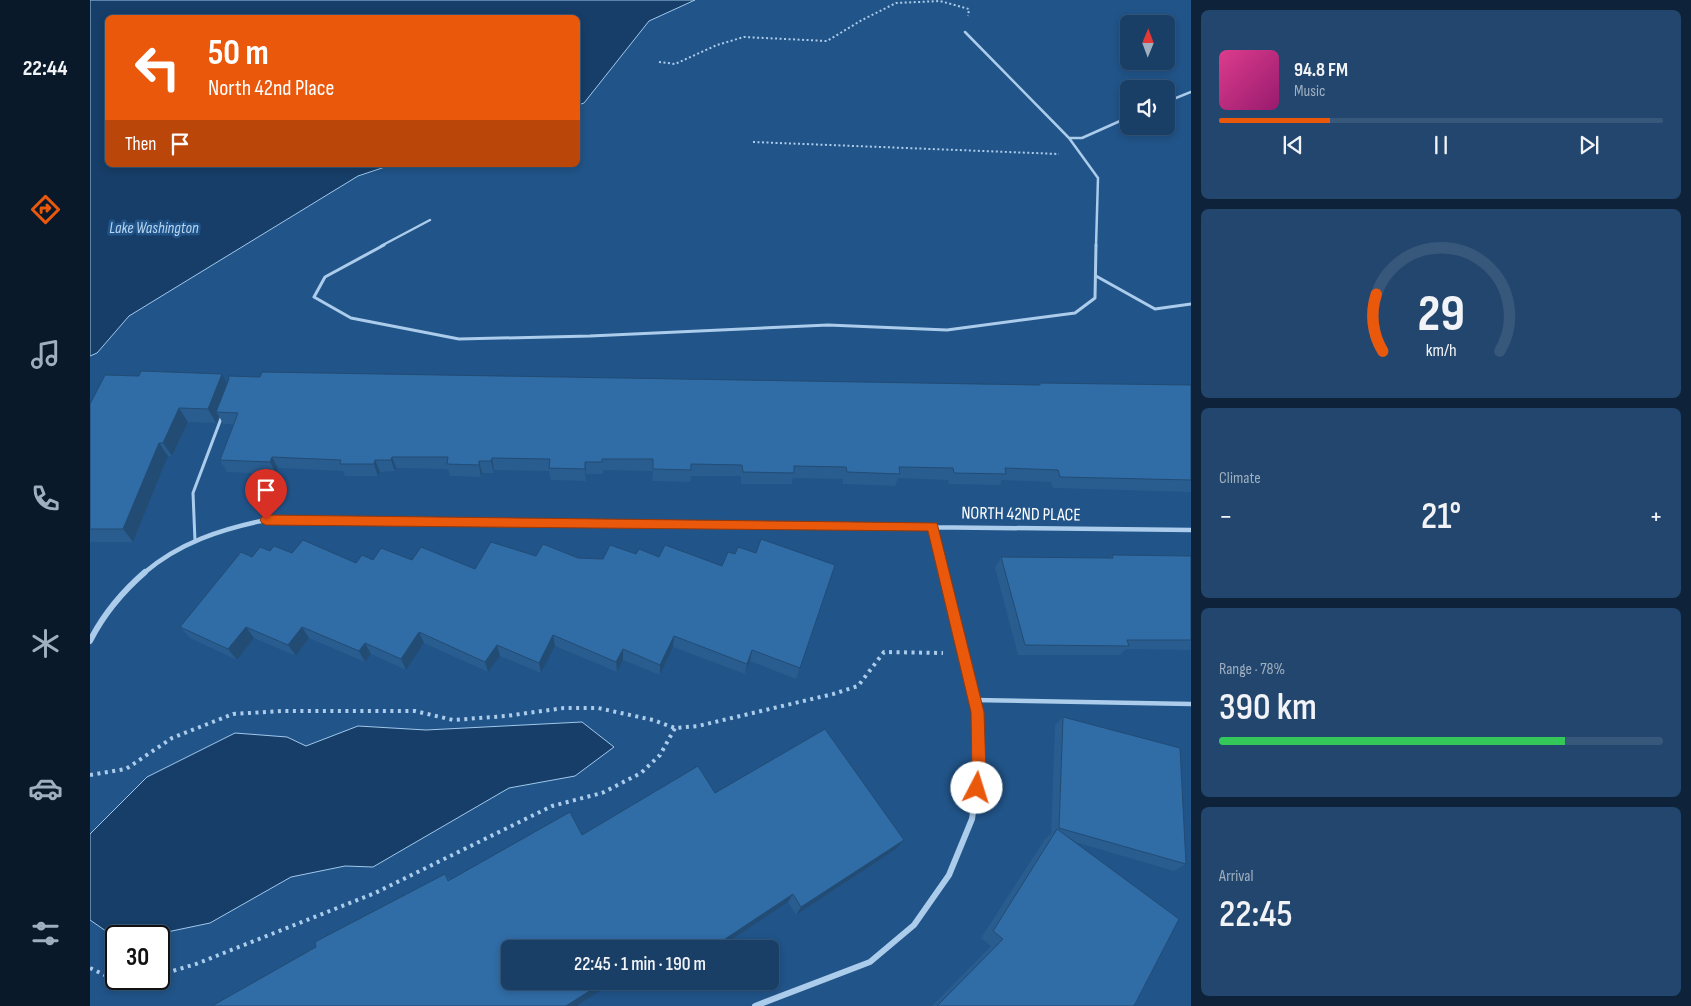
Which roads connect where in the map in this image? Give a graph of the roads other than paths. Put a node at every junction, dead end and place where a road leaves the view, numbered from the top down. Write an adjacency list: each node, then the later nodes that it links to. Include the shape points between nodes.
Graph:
1 (965, 32): 5 (lane)
2 (1191, 92): 3 (lane)
3 (1175, 98)
4 (1120, 121): 5 (lane, via 1082,138)
5 (1069, 138): 7 (lane, via 1098,178)
6 (430, 220): 7 (lane, via 325,277 314,296 351,318 459,339 828,325 947,330 1075,313 1095,298)
7 (1096, 276): 8 (lane, via 1155,309)
8 (1191, 304)
9 (225, 409): 12 (lane, via 193,493)
10 (933, 527): 11 (street, NORTH 42ND PLACE); 12 (street, NORTH 42ND PLACE, via 266,520); 14 (street)
11 (1191, 530)
12 (195, 540): 13 (street, NORTH 42ND PLACE, via 136,580 94,630)
13 (90, 641)
14 (974, 700): 15 (lane); 16 (street, via 979,772 972,819 949,875 914,925 870,962)
15 (1191, 704)
16 (755, 1006)

